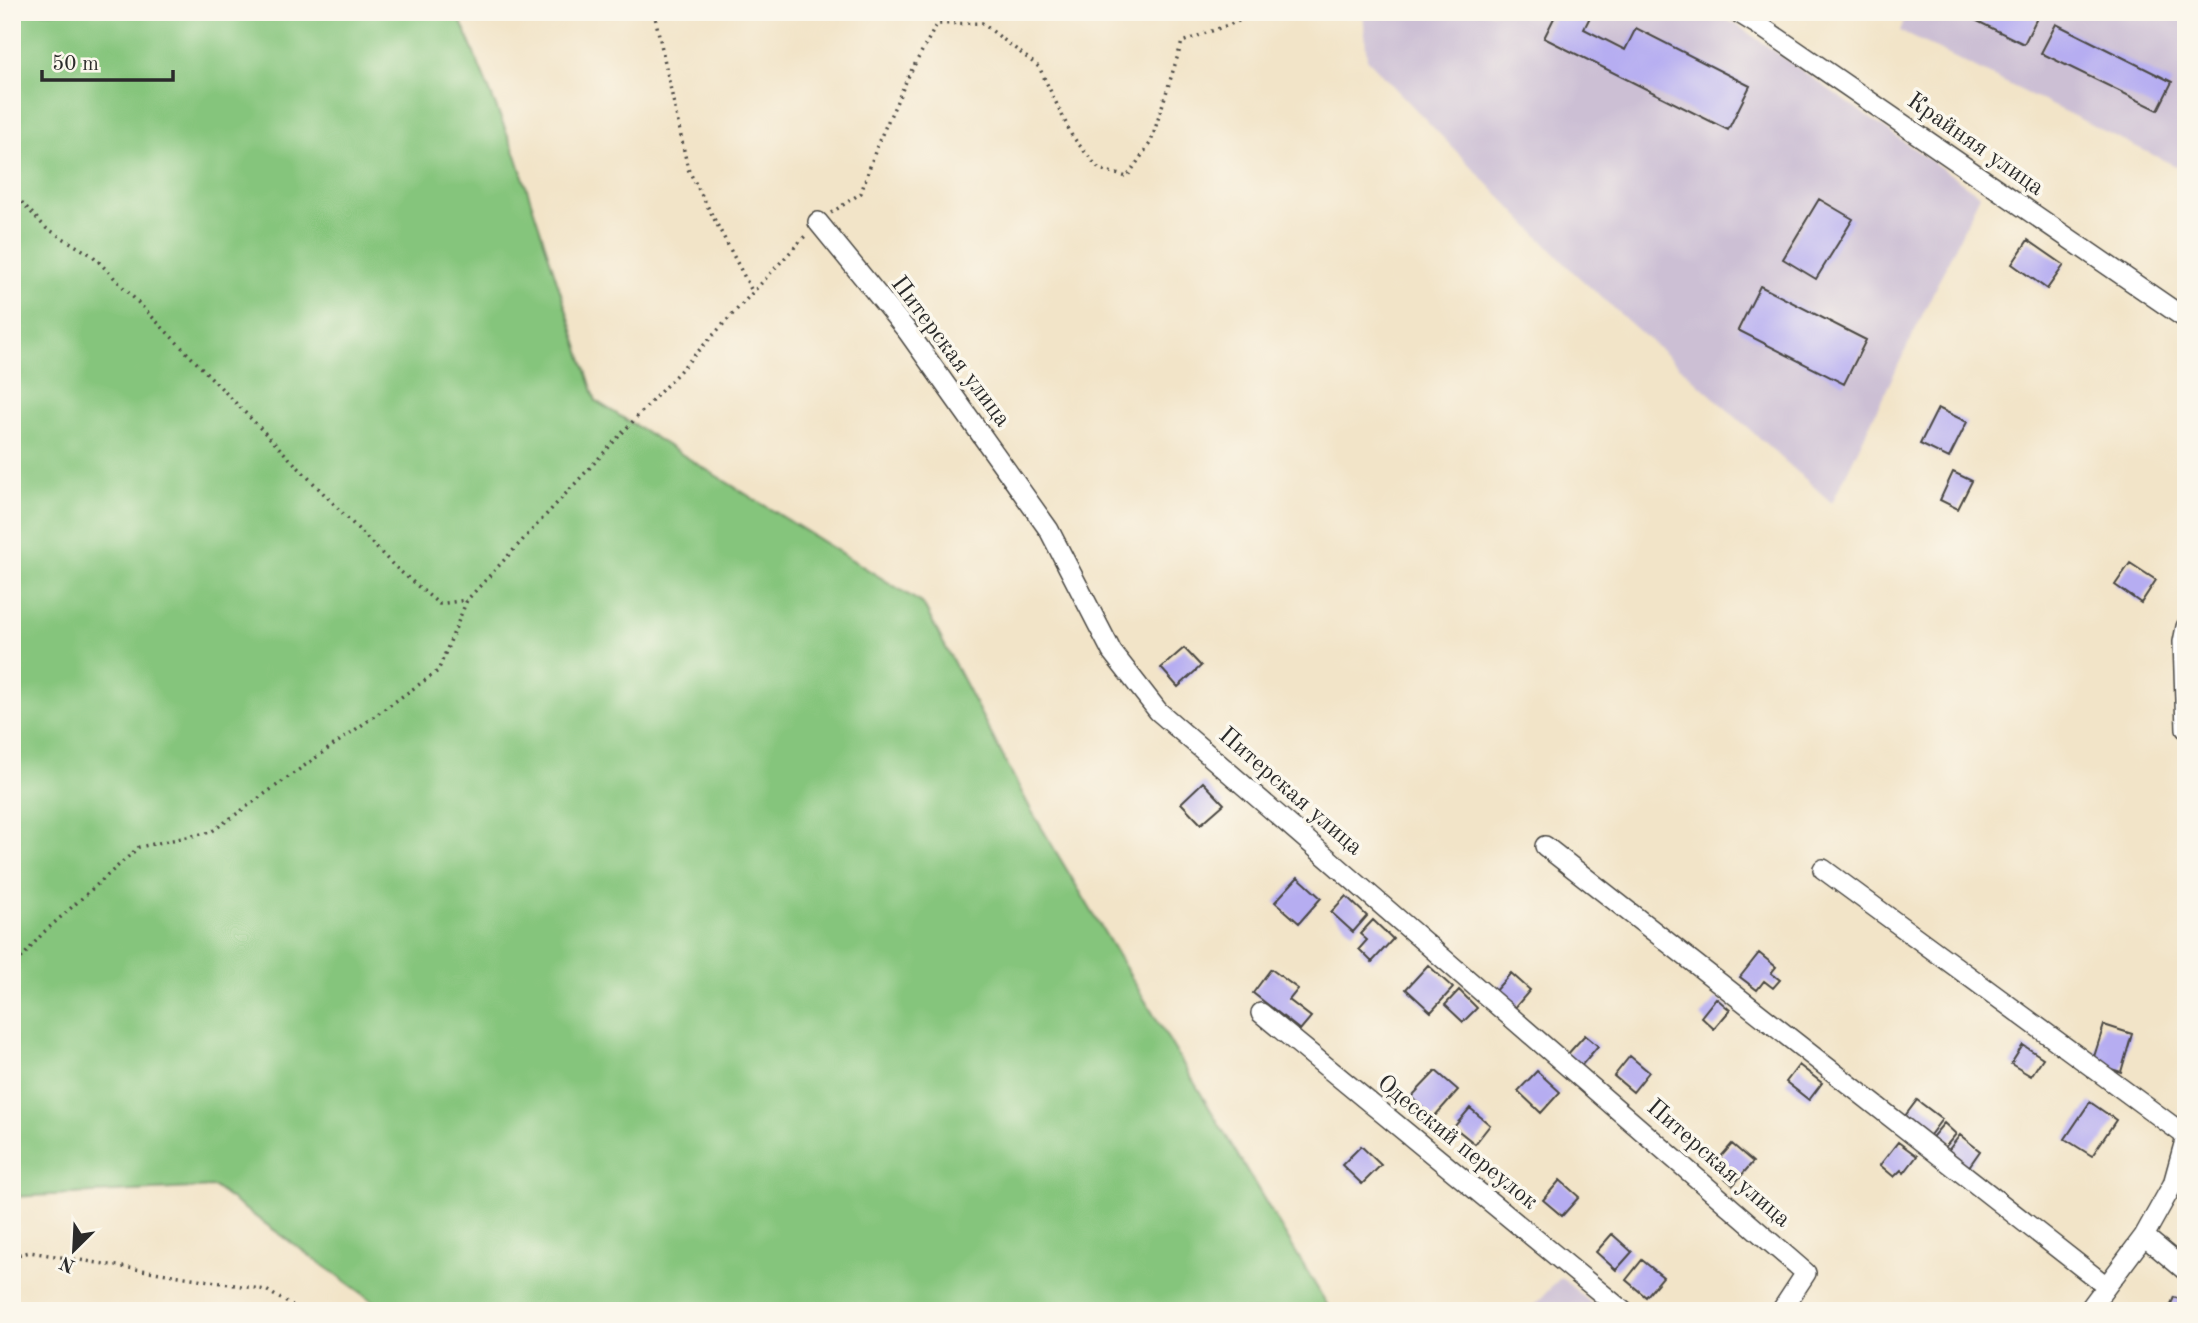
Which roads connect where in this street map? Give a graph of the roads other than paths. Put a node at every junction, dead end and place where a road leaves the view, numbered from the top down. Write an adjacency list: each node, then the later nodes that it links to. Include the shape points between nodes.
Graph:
1 (1737, 12): 3 (street, Крайняя улица)
2 (818, 222): 14 (street, Питерская улица, via 908,332 1049,530 1112,652 1158,711 1806,1273)
3 (2186, 319)
4 (2186, 627): 5 (street)
5 (2186, 729)
6 (1545, 846): 12 (street)
7 (1823, 869): 9 (street)
8 (1261, 1013): 13 (street, Одесский переулок)
9 (2186, 1136): 10 (street, via 2173,1184)
10 (2144, 1236): 11 (street); 12 (street)
11 (2186, 1271)
12 (2106, 1286): 15 (street)
13 (1623, 1311)
14 (1782, 1311)
15 (2088, 1311)

